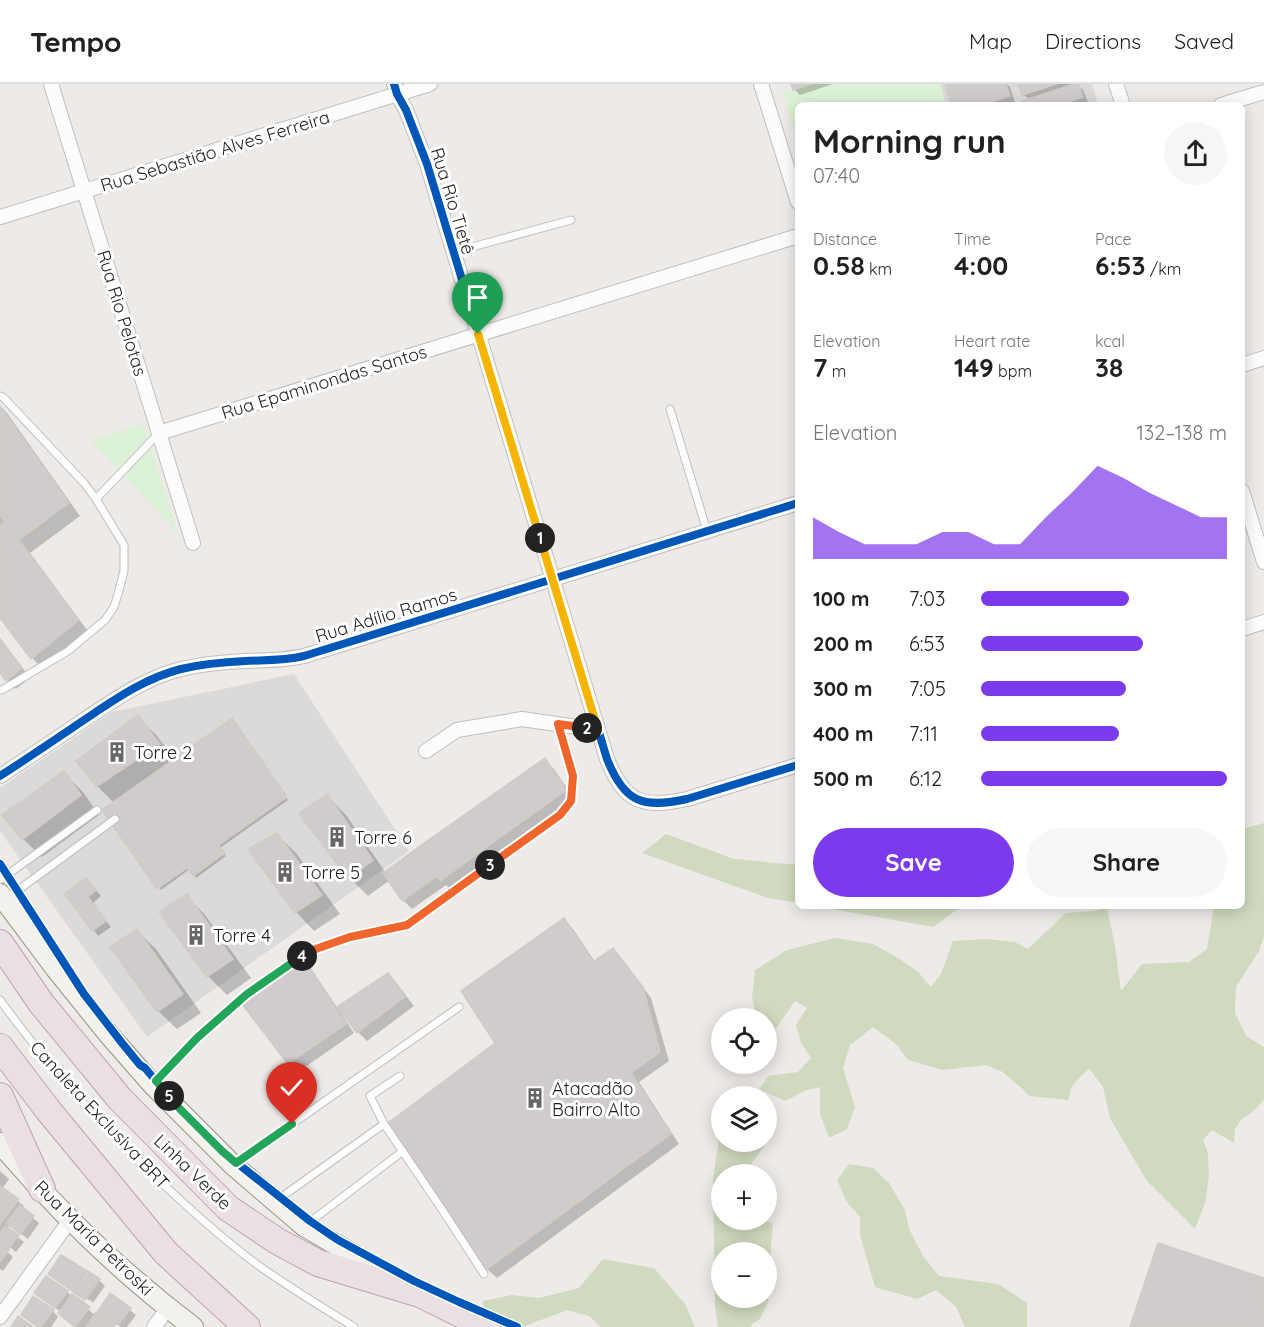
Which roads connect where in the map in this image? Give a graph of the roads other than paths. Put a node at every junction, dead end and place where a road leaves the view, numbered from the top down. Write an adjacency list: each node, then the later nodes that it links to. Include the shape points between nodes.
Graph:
1 (51, 84): 9 (street, Rua Rio Pelotas)
2 (430, 84): 5 (street, Rua Sebastião Alves Ferreira)
3 (761, 84): 10 (street)
4 (1116, 84): 7 (street)
5 (396, 89): 9 (street, Rua Sebastião Alves Ferreira); 14 (street, Rua Rio Tietê, via 427,165)
6 (1264, 92): 8 (street)
7 (1122, 102)
8 (1231, 102)
9 (84, 191): 11 (street, Rua Sebastião Alves Ferreira); 20 (street, Rua Rio Pelotas)
10 (795, 192)
11 (0, 217)
12 (571, 220): 14 (lane)
13 (795, 237): 15 (street, Rua Epaminondas Santos)
14 (454, 252): 15 (street, Rua Rio Tietê)
15 (478, 334): 20 (street, Rua Epaminondas Santos); 27 (street, Rua Rio Tietê)
16 (1264, 358): 17 (street)
17 (1245, 364)
18 (0, 396): 21 (lane)
19 (670, 410): 24 (lane)
20 (159, 433): 21 (lane); 25 (street, Rua Rio Pelotas)
21 (96, 498): 30 (lane, via 124,545 124,571 114,607 105,620 68,651)
22 (1245, 501): 26 (street)
23 (795, 504): 24 (street, Rua Adílio Ramos)
24 (707, 531): 27 (street, Rua Adílio Ramos)
25 (193, 543)
26 (1264, 562)
27 (553, 579): 32 (street, Rua Rio Tietê); 35 (street, Rua Adílio Ramos, via 304,656 202,665 159,676 114,700)
28 (1264, 622): 29 (street)
29 (1245, 628)
30 (0, 690)
31 (558, 724): 32 (street); 33 (street, via 522,719 457,730); 45 (lane, via 573,776 571,801 560,815 407,925 350,937 307,952 247,994 197,1038)
32 (598, 730): 34 (street, Rua Rio Tietê, via 612,773 627,793 654,804 687,799)
33 (426, 750)
34 (795, 766)
35 (0, 776)
36 (97, 810): 38 (lane)
37 (115, 819): 39 (lane)
38 (0, 880)
39 (2, 897): 45 (main road, via 69,986)
40 (0, 943): 56 (highway, Linha Verde, via 41,1003 120,1099 228,1208 318,1263)
41 (0, 1000): 62 (lane, Canaleta Exclusiva BRT, via 81,1100 195,1215 260,1267)
42 (459, 1006): 50 (lane)
43 (0, 1047): 61 (highway, via 166,1253)
44 (400, 1076): 47 (lane, via 370,1096)
45 (153, 1085): 50 (main road)
46 (0, 1096): 51 (highway)
47 (384, 1124): 49 (lane); 52 (lane)
48 (0, 1143): 51 (main road, Rua Maria Petroski)
49 (403, 1152): 54 (lane); 55 (lane)
50 (233, 1166): 52 (main road)
51 (42, 1189): 53 (main road, Rua Maria Petroski)
52 (276, 1202): 54 (main road)
53 (71, 1219): 57 (main road, Rua Maria Petroski); 58 (street)
54 (304, 1226): 56 (main road)
55 (484, 1274)
56 (420, 1294): 63 (highway, Linha Verde)
57 (168, 1308): 59 (street); 60 (main road, Rua Maria Petroski)
58 (0, 1317)
59 (154, 1327)
60 (193, 1327)
61 (247, 1327)
62 (354, 1327)
63 (487, 1327)

